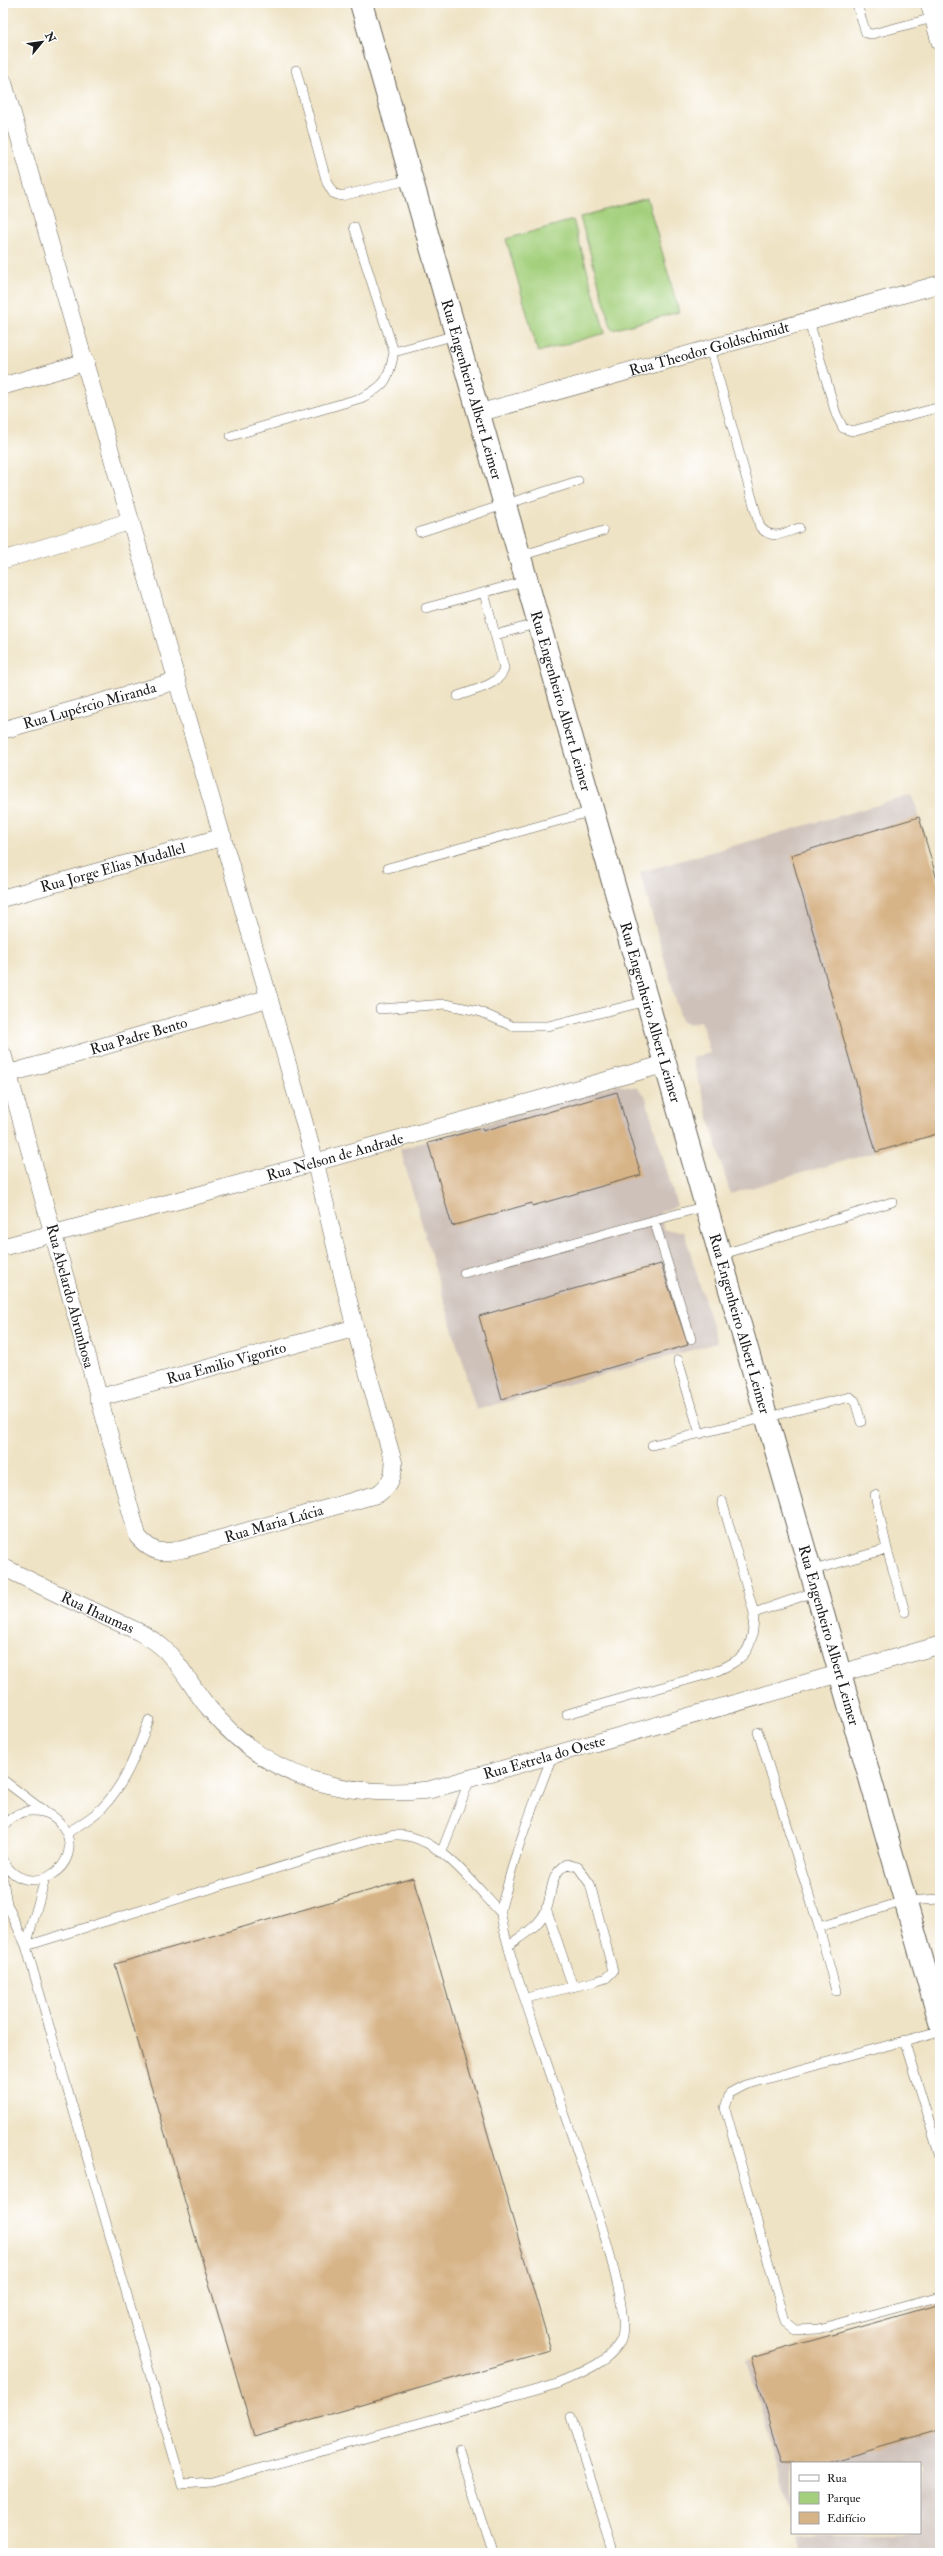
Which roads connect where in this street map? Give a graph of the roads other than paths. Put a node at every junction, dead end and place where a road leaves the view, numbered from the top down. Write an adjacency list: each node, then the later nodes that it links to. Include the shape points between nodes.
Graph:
1 (361, 3): 8 (street, Rua Engenheiro Albert Leimer)
2 (857, 5): 3 (lane, via 863,28 866,33 872,34)
3 (931, 10): 4 (street)
4 (940, 42)
5 (296, 70): 8 (lane, via 327,183 333,193 341,196)
6 (3, 81): 7 (street)
7 (9, 132): 15 (street)
8 (412, 179): 12 (street, Rua Engenheiro Albert Leimer)
9 (354, 227): 14 (lane)
10 (940, 284): 11 (street, Rua Theodor Goldschimidt)
11 (809, 321): 13 (street, Rua Theodor Goldschimidt); 17 (lane, via 836,414 843,428 852,431)
12 (456, 335): 14 (lane); 18 (street, Rua Engenheiro Albert Leimer)
13 (710, 348): 18 (street, Rua Theodor Goldschimidt); 23 (lane, via 760,527 766,534 774,536)
14 (394, 352): 19 (lane, via 390,372 379,390 360,398)
15 (86, 362): 16 (street); 22 (street)
16 (3, 386)
17 (940, 407)
18 (479, 413): 21 (street, Rua Engenheiro Albert Leimer)
19 (231, 436)
20 (578, 481): 21 (lane)
21 (506, 506): 25 (lane); 26 (street, Rua Engenheiro Albert Leimer)
22 (130, 521): 27 (street); 33 (street)
23 (799, 528)
24 (603, 531): 26 (lane)
25 (420, 532)
26 (520, 556): 28 (street, Rua Engenheiro Albert Leimer)
27 (3, 560)
28 (527, 581): 29 (lane); 31 (street, Rua Engenheiro Albert Leimer)
29 (484, 593): 30 (lane); 32 (lane)
30 (426, 608)
31 (539, 623): 32 (lane); 36 (street, Rua Engenheiro Albert Leimer)
32 (495, 635): 34 (lane, via 504,668 503,675)
33 (176, 681): 35 (street, Rua Lupércio Miranda); 37 (street)
34 (458, 696)
35 (3, 730)
36 (593, 811): 38 (lane); 41 (street, Rua Engenheiro Albert Leimer)
37 (223, 837): 39 (street, Rua Jorge Elias Mudallel); 40 (street)
38 (388, 868)
39 (3, 898)
40 (269, 998): 45 (street, Rua Padre Bento); 46 (street)
41 (647, 1001): 42 (lane, via 548,1026 512,1026 478,1011 445,1004); 44 (street, Rua Engenheiro Albert Leimer)
42 (380, 1009)
43 (3, 1055): 45 (street, Rua Abelardo Abrunhosa)
44 (665, 1064): 46 (street, Rua Nelson de Andrade); 48 (street, Rua Engenheiro Albert Leimer)
45 (8, 1074): 50 (street, Rua Abelardo Abrunhosa)
46 (315, 1161): 50 (street, Rua Nelson de Andrade, via 199,1195); 54 (street)
47 (892, 1202): 52 (lane)
48 (706, 1206): 49 (lane); 52 (street, Rua Engenheiro Albert Leimer)
49 (654, 1220): 53 (lane); 55 (lane)
50 (52, 1233): 51 (street, Rua Nelson de Andrade); 57 (street, Rua Abelardo Abrunhosa)
51 (3, 1247)
52 (720, 1255): 58 (street, Rua Engenheiro Albert Leimer)
53 (464, 1273)
54 (355, 1328): 57 (street, Rua Emilio Vigorito); 64 (street, Rua Maria Lúcia, via 394,1464 391,1482 378,1494 164,1553 149,1548)
55 (691, 1339)
56 (678, 1360): 60 (lane)
57 (98, 1398): 64 (street, Rua Abelardo Abrunhosa)
58 (767, 1417): 59 (lane, via 850,1397 854,1401); 60 (lane); 67 (street, Rua Engenheiro Albert Leimer)
59 (861, 1422)
60 (700, 1434): 61 (lane)
61 (652, 1446)
62 (875, 1495): 65 (lane)
63 (722, 1501): 70 (lane)
64 (138, 1537)
65 (887, 1549): 67 (lane); 69 (lane)
66 (3, 1567): 72 (street, Rua Ihaumas, via 155,1641)
67 (810, 1570): 68 (street, Rua Engenheiro Albert Leimer)
68 (817, 1591): 70 (lane); 73 (street, Rua Engenheiro Albert Leimer)
69 (905, 1612)
70 (754, 1613): 74 (lane, via 753,1639 743,1656 730,1666)
71 (940, 1645): 73 (street, Rua Estrela do Oeste)
72 (184, 1670): 78 (street, Rua Estrela do Oeste, via 207,1707 236,1737 294,1774 324,1785 395,1794 429,1790)
73 (840, 1673): 77 (street, Rua Estrela do Oeste); 88 (street, Rua Engenheiro Albert Leimer)
74 (567, 1714)
75 (149, 1720): 82 (lane, via 130,1769 112,1797 101,1809)
76 (758, 1732): 91 (lane)
77 (552, 1756): 78 (street, Rua Estrela do Oeste); 90 (lane, via 514,1855)
78 (470, 1779): 83 (lane)
79 (3, 1780): 80 (lane)
80 (44, 1811): 81 (lane, via 24,1811 6,1822); 82 (lane, via 58,1819)
81 (3, 1830)
82 (67, 1833): 85 (lane, via 69,1847 66,1861 57,1872)
83 (442, 1851): 90 (lane); 93 (lane, via 415,1838 396,1835 371,1840)
84 (3, 1860): 85 (lane, via 8,1870 25,1880)
85 (45, 1879): 93 (lane)
86 (3, 1880): 93 (lane, via 7,1904)
87 (940, 1898): 88 (lane)
88 (906, 1901): 91 (lane); 97 (street, Rua Engenheiro Albert Leimer)
89 (546, 1908): 92 (lane, via 537,1923); 94 (lane); 94 (lane, via 555,1873 567,1864 578,1867 590,1884 613,1971 606,1978)
90 (500, 1912): 92 (lane)
91 (819, 1927): 95 (lane)
92 (509, 1945): 96 (lane)
93 (26, 1946): 96 (lane, via 182,2484 212,2482 558,2384 607,2358 620,2341 624,2326 612,2259)
94 (573, 1987): 96 (lane)
95 (836, 1991)
96 (526, 1998)
97 (940, 2022)
98 (940, 2031): 99 (lane)
99 (904, 2040): 100 (lane); 101 (lane, via 745,2085 730,2093 725,2108 785,2321 796,2330 818,2329)
100 (940, 2157)
101 (940, 2296)
102 (571, 2417): 105 (lane)
103 (459, 2450): 104 (lane)
104 (492, 2553)
105 (614, 2553)

